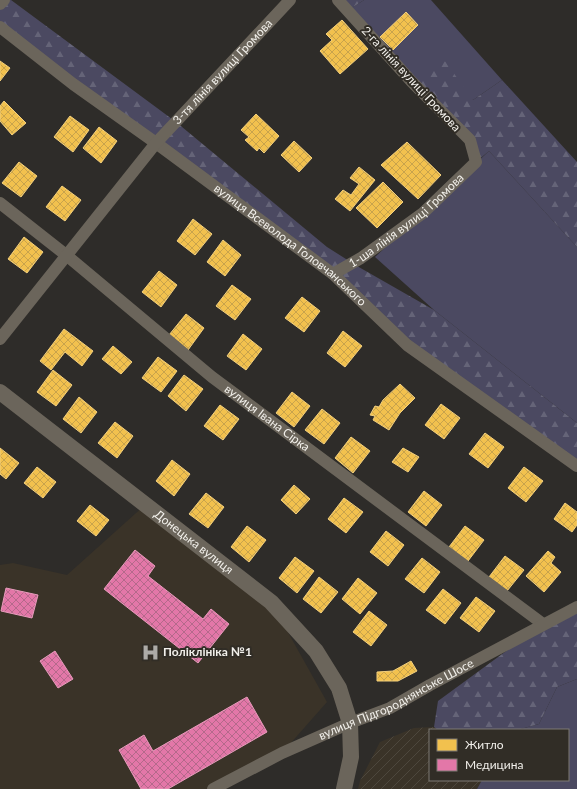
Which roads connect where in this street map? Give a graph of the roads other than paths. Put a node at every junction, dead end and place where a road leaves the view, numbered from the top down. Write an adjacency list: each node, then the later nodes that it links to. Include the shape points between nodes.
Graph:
1 (4, 0): 4 (street)
2 (290, 0): 6 (street, 3-тя лінія вулиці Громова)
3 (338, 0): 7 (street, 2-га лінія вулиці Громова, via 412,82 470,140)
4 (0, 4)
5 (0, 27): 6 (street, вулиця Всеволода Головчанського, via 73,84)
6 (156, 143): 9 (street, 3-тя лінія вулиці Громова); 10 (street, вулиця Всеволода Головчанського)
7 (476, 162): 10 (street, 1-ша лінія вулиці Громова, via 423,213 361,258)
8 (0, 203): 9 (street, вулиця Івана Сірка)
9 (66, 255): 11 (street, 3-тя лінія вулиці Громова); 15 (street, вулиця Івана Сірка, via 212,377)
10 (333, 274): 13 (street, вулиця Всеволода Головчанського, via 407,346)
11 (0, 339)
12 (0, 392): 16 (street, Донецька вулиця, via 271,602 316,651 339,688)
13 (577, 466)
14 (577, 607): 15 (street, вулиця Підгороднянське Шосе)
15 (542, 624): 16 (street, вулиця Підгороднянське Шосе, via 390,708)
16 (350, 723): 17 (street, вулиця Підгороднянське Шосе, via 282,753); 18 (street, Донецька вулиця, via 351,757)
17 (213, 789)
18 (344, 789)

